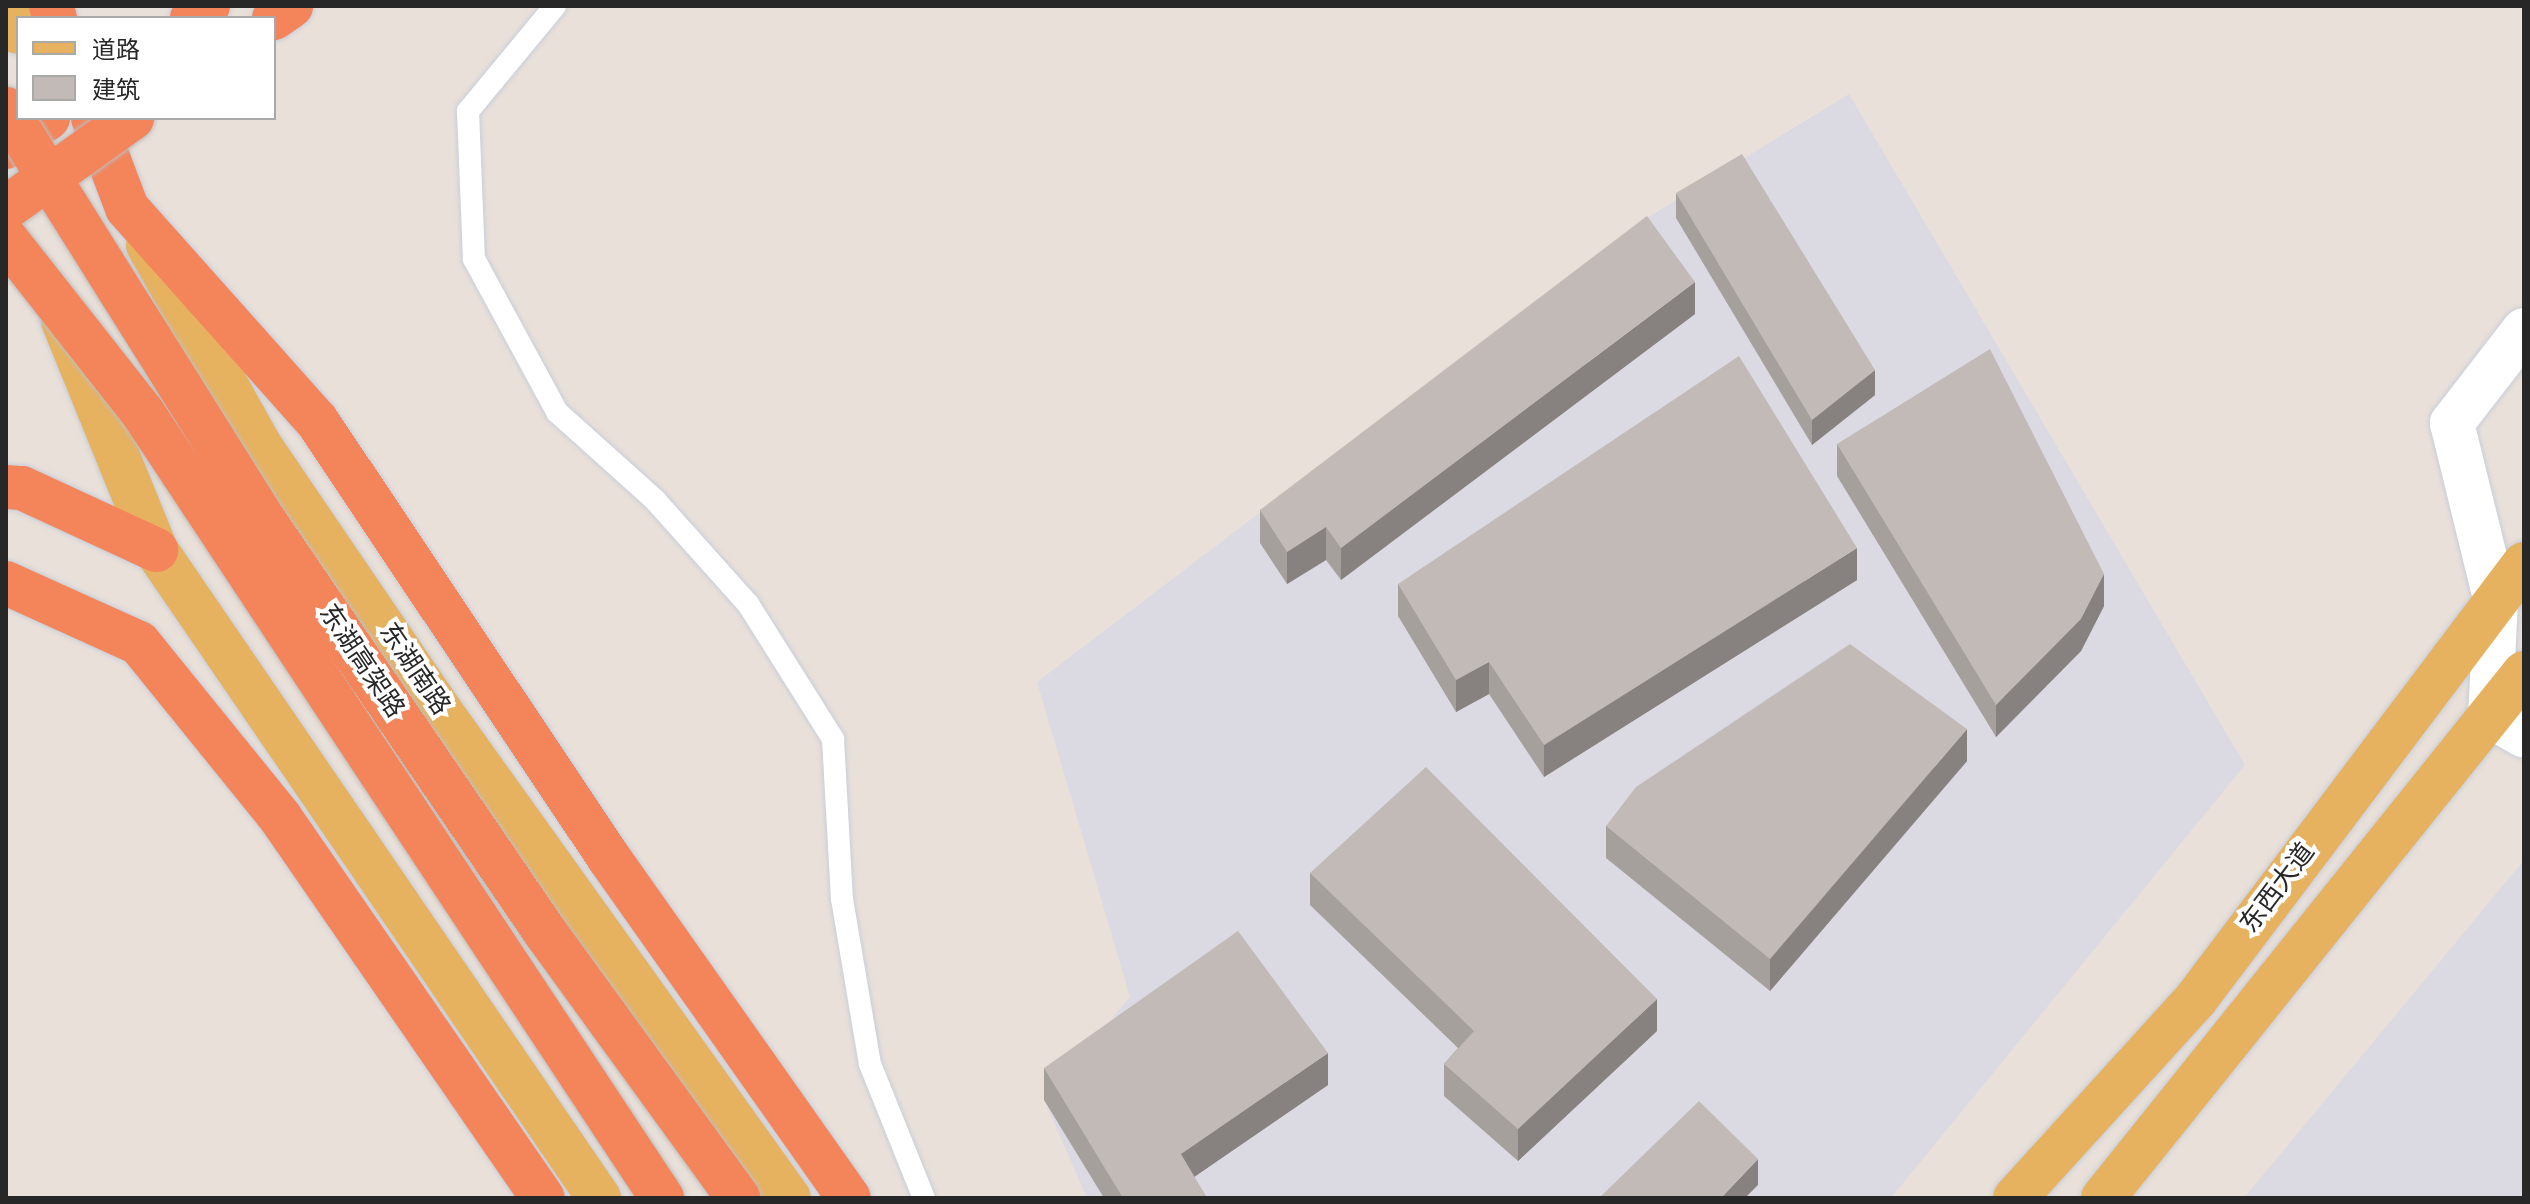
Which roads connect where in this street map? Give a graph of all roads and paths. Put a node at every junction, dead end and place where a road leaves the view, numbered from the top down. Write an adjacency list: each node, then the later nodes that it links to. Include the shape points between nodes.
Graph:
1 (555, 6): 26 (lane, via 468,111 474,259 557,412 655,500 748,604 833,739 842,899 870,1064)
2 (6, 109): 23 (highway, 东湖高架路, bridge, via 261,516 545,932)
3 (45, 120): 7 (highway)
4 (72, 120): 9 (main road, 东湖南路)
5 (94, 120): 9 (highway)
6 (129, 120): 8 (highway, bridge)
7 (6, 147)
8 (6, 208)
9 (127, 208): 24 (main road, 东湖南路, via 270,460 439,709); 25 (highway, via 317,421 609,858)
10 (6, 217): 14 (main road, via 50,291)
11 (6, 239): 22 (highway, 东湖高架路, bridge, via 143,413)
12 (2524, 330): 17 (street, via 2452,423)
13 (6, 487): 14 (highway, via 22,488)
14 (156, 550): 21 (main road)
15 (2524, 564): 17 (main road, 东西大道)
16 (6, 583): 20 (highway, via 139,643 280,817)
17 (2496, 602): 19 (street); 27 (main road, 东西大道, via 2196,999)
18 (2524, 673): 19 (main road)
19 (2507, 726): 28 (main road)
20 (543, 1198)
21 (599, 1198)
22 (662, 1198)
23 (738, 1198)
24 (789, 1198)
25 (849, 1198)
26 (924, 1198)
27 (2015, 1198)
28 (2103, 1198)

